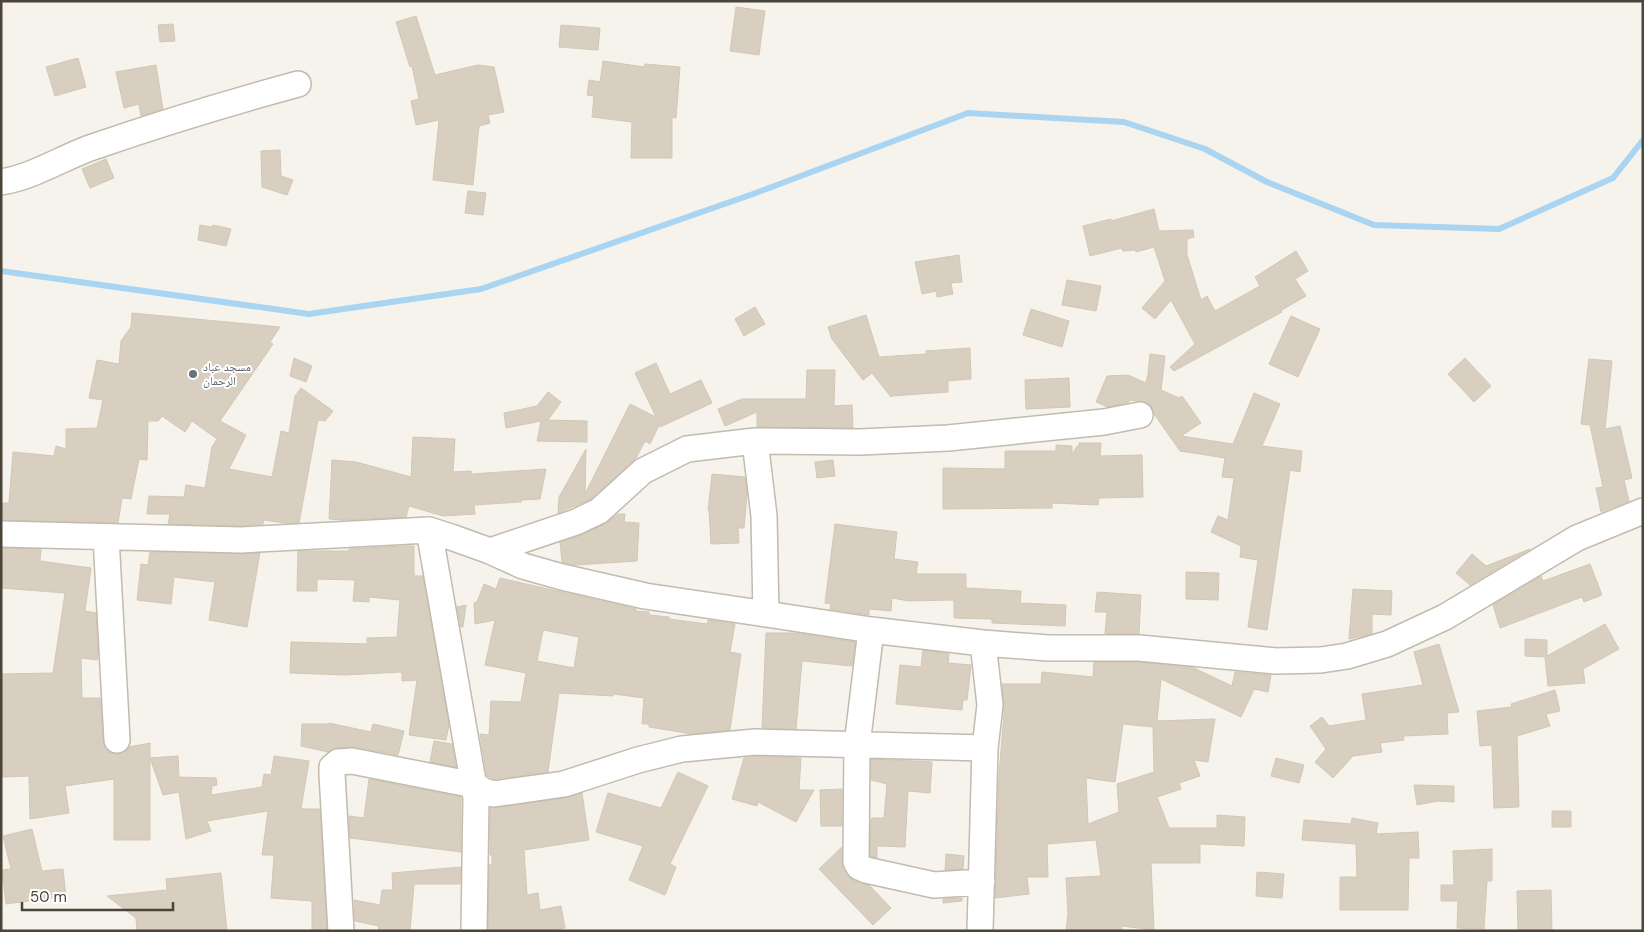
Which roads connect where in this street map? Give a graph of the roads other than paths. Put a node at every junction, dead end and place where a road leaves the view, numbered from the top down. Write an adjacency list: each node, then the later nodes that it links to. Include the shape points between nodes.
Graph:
1 (298, 84): 2 (street, via 167,122 87,150 53,166)
2 (1, 182)
3 (1140, 415): 4 (street, via 1104,422 948,438 860,442)
4 (755, 441): 9 (street, via 687,449 643,471 599,511); 10 (street, via 764,516)
5 (1643, 511): 12 (street, via 1577,538 1429,625 1387,644 1347,656 1276,661 1139,648 1048,648)
6 (429, 530): 8 (street, via 242,540); 9 (street); 16 (street)
7 (1, 534): 8 (street)
8 (106, 537): 13 (street)
9 (490, 551): 10 (street, via 523,566 605,587)
10 (766, 614): 11 (street)
11 (871, 630): 12 (street); 14 (street)
12 (983, 643): 15 (street, via 990,705)
13 (117, 740)
14 (857, 745): 15 (street); 16 (street, via 755,742 682,749 564,784 494,794); 17 (street, via 856,862 859,867 934,885)
15 (984, 748): 17 (street)
16 (474, 785): 18 (street, via 352,761 338,762 332,767); 19 (street)
17 (982, 882): 20 (street)
18 (341, 931)
19 (474, 931)
20 (980, 931)

